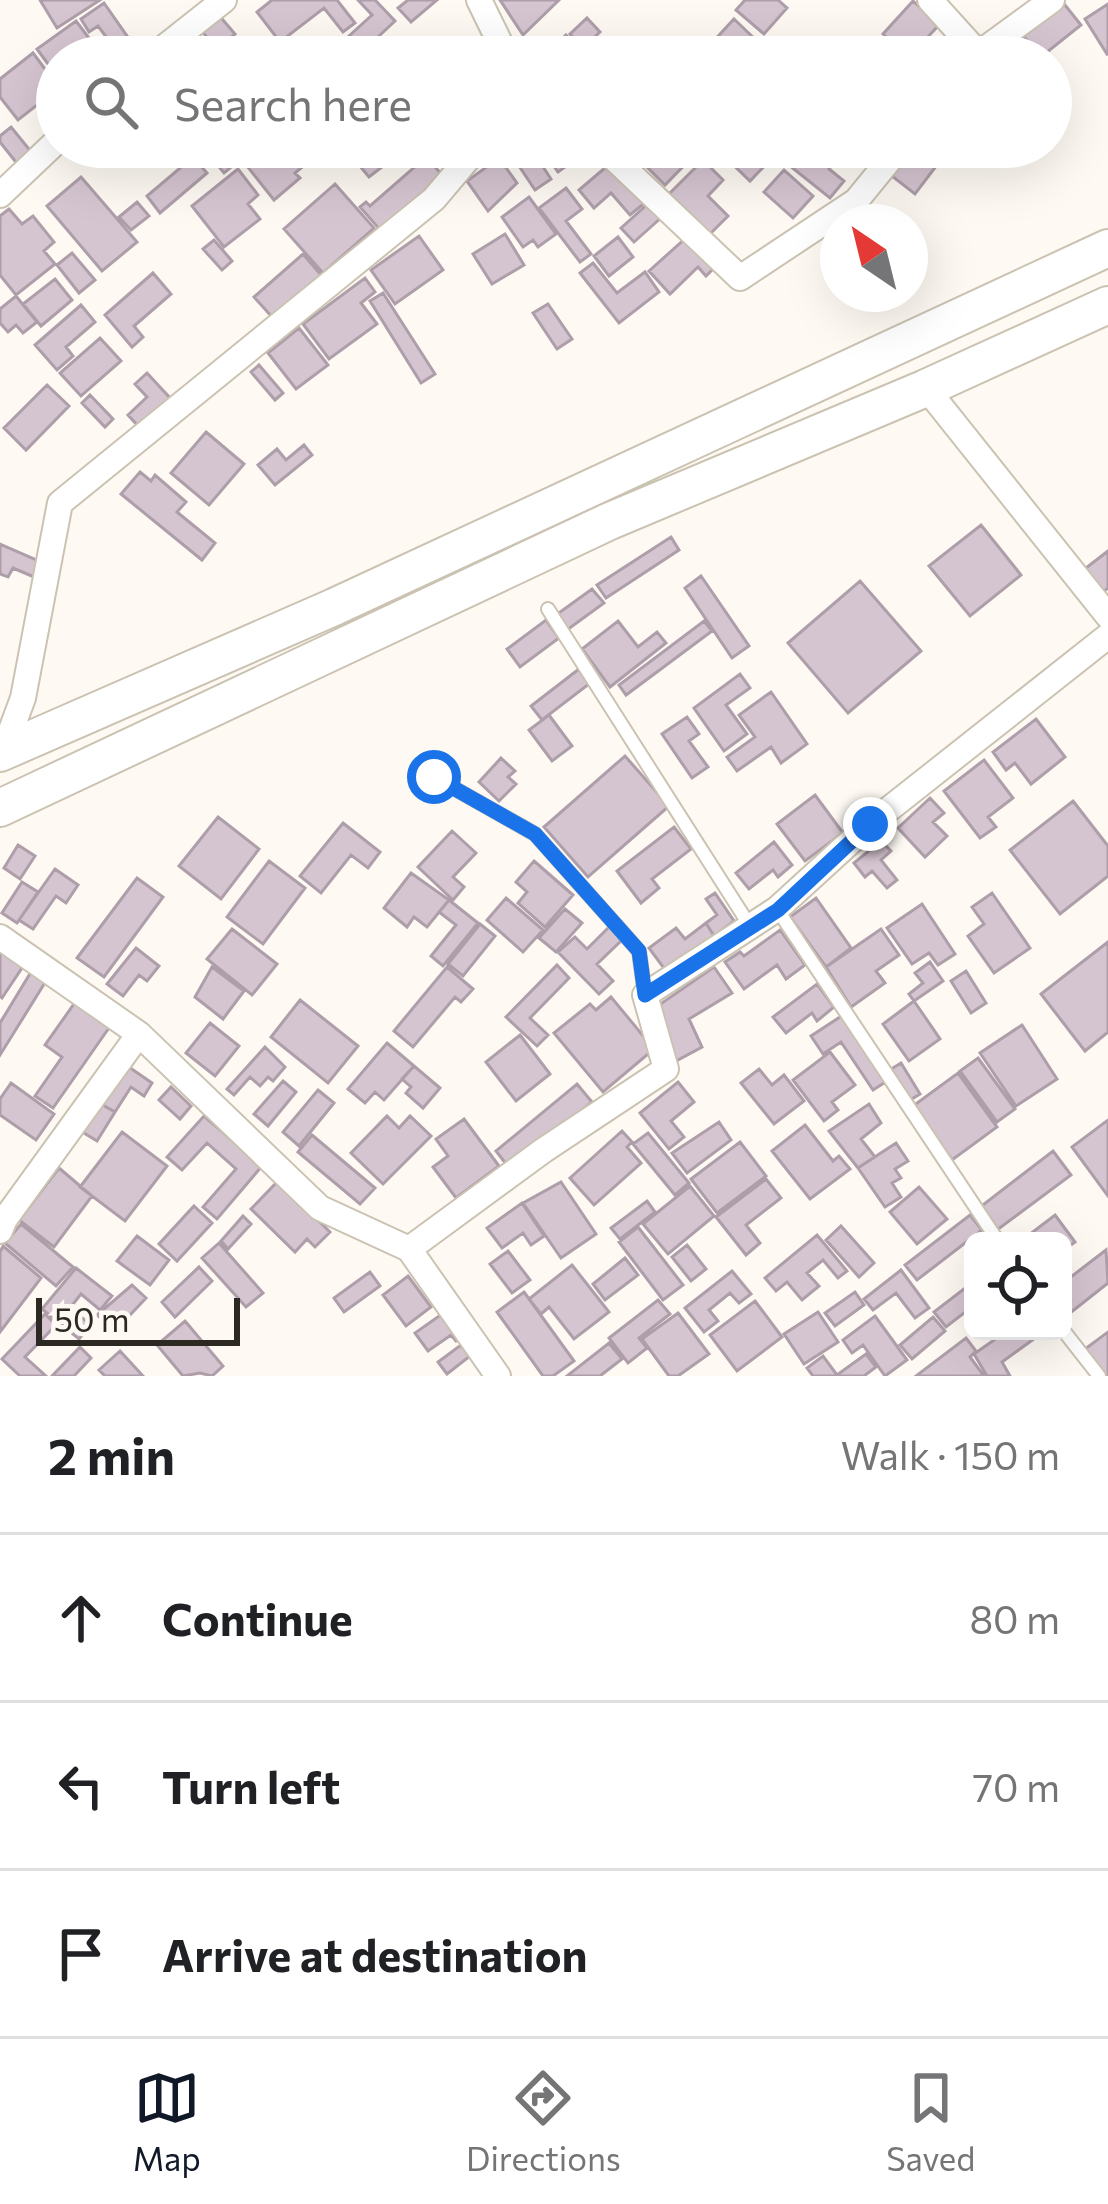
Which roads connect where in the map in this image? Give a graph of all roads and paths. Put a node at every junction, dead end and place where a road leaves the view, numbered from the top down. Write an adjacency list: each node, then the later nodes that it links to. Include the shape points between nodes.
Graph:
1 (224, 0): 5 (street)
2 (479, 0): 6 (street)
3 (931, 0): 7 (street)
4 (1052, 0): 8 (street)
5 (179, 36)
6 (496, 36)
7 (960, 36)
8 (1002, 36)
9 (36, 161): 13 (street)
10 (460, 168): 20 (street, via 434,199 60,503 23,698)
11 (624, 168): 12 (street, via 740,278 856,201)
12 (883, 168)
13 (0, 195)
14 (1108, 248): 20 (main road)
15 (1108, 305): 16 (main road)
16 (926, 388): 18 (street); 22 (main road, via 610,521)
17 (548, 609): 24 (lane)
18 (1108, 616)
19 (1108, 636): 23 (street, via 870,824)
20 (1, 753)
21 (434, 777): 26 (lane, via 535,834 639,951)
22 (0, 808)
23 (778, 910): 24 (street); 29 (lane)
24 (750, 928): 26 (street)
25 (0, 937): 27 (street)
26 (645, 995): 30 (street, via 667,1069)
27 (139, 1034): 28 (street); 30 (street, via 320,1208)
28 (2, 1222)
29 (992, 1232)
30 (409, 1249): 32 (street)
31 (1071, 1340): 33 (lane)
32 (498, 1376)
33 (1099, 1376)

